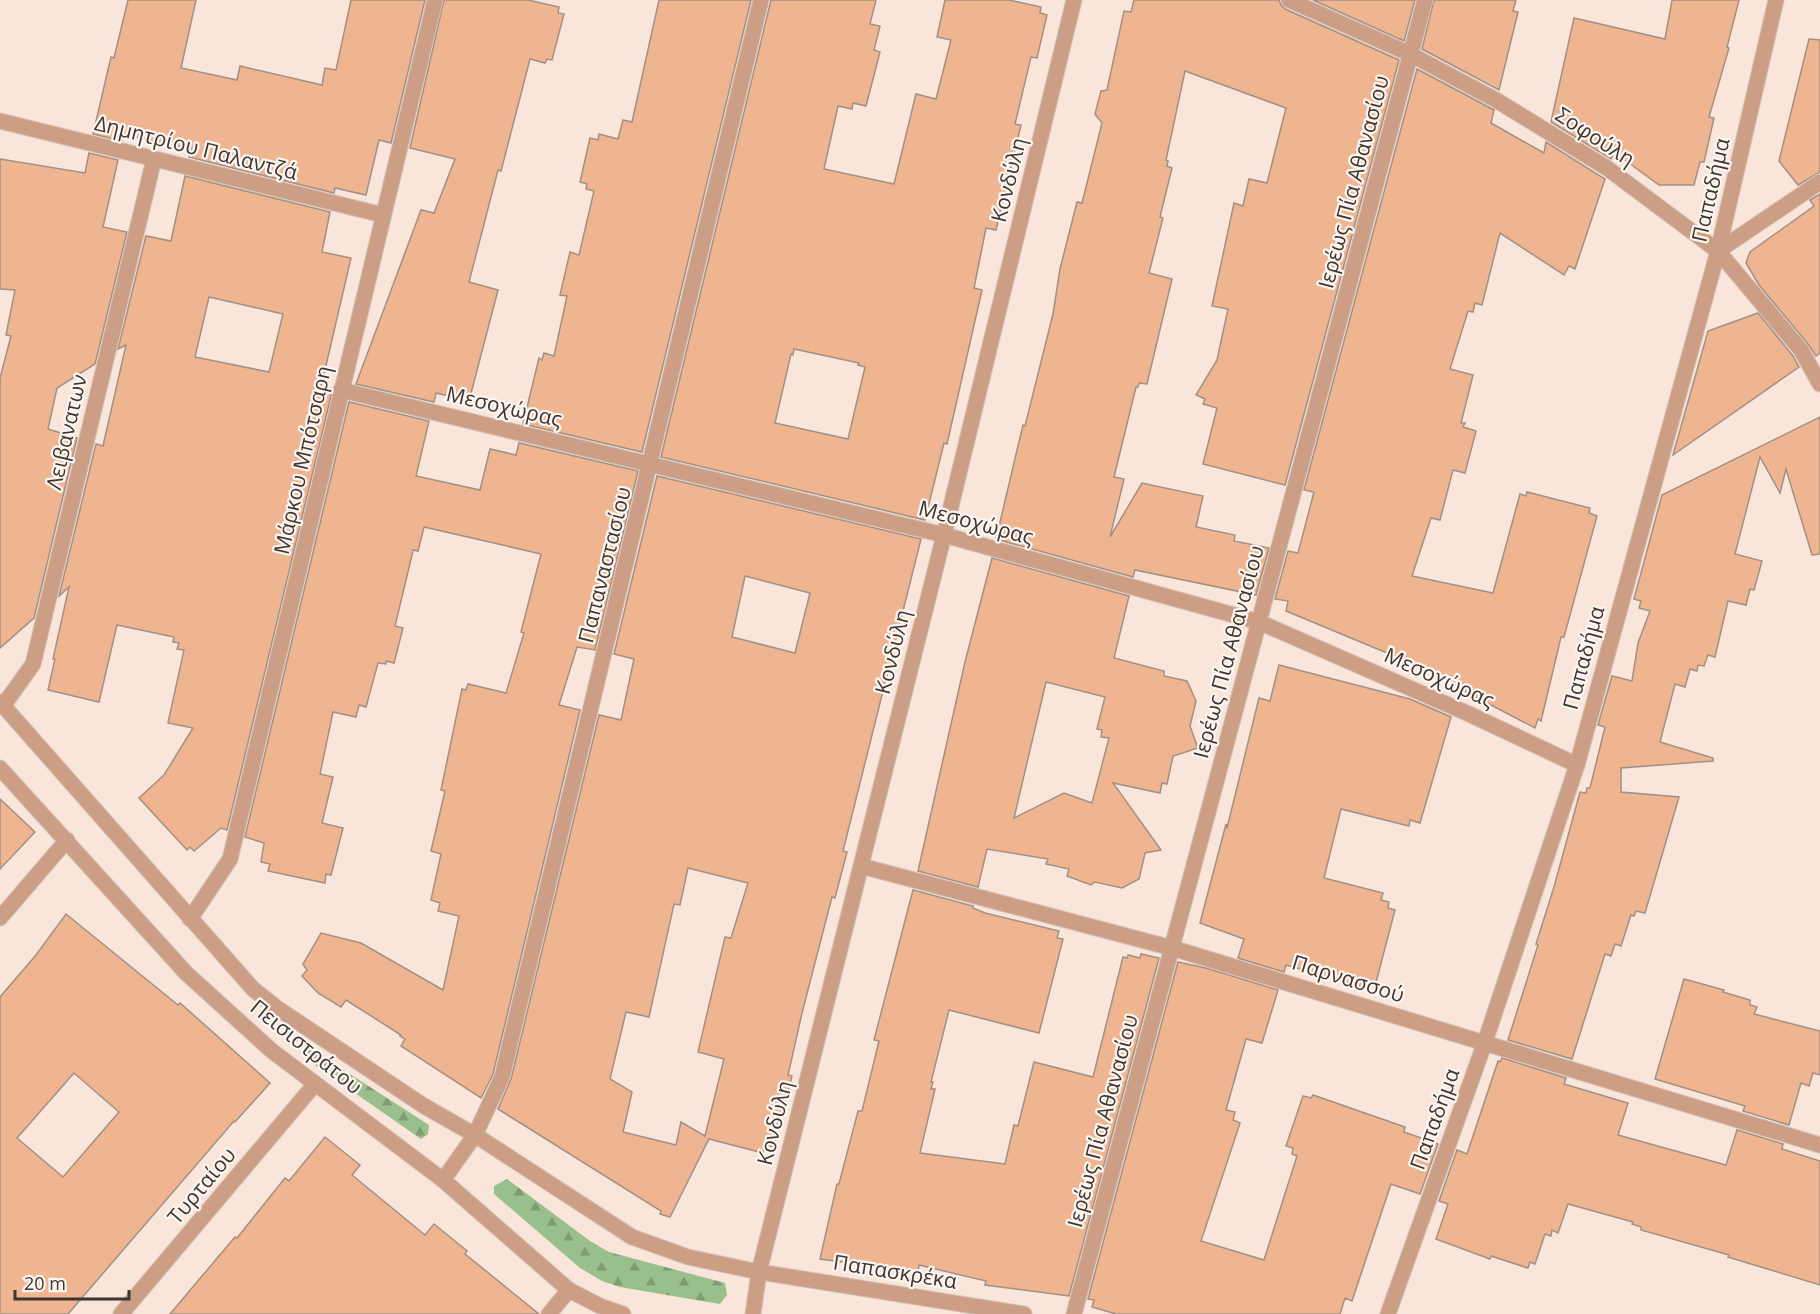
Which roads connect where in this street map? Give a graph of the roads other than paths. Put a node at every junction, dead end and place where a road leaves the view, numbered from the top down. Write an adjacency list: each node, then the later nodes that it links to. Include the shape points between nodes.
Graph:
1 (435, 0): 11 (street, Μάρκου Μπότσαρη)
2 (761, 0): 15 (street, Παπαναστασίου)
3 (1074, 0): 16 (street, Κονδύλη)
4 (1289, 0): 7 (street, Σοφούλη)
5 (1425, 0): 7 (street, Ιερέως Πία Αθανασίου)
6 (1776, 0): 12 (street, Παπαδήμα)
7 (1410, 54): 12 (street, Σοφούλη, via 1496,100 1607,168); 17 (street, Ιερέως Πία Αθανασίου)
8 (0, 121): 9 (street, Δημητρίου Παλαντζά)
9 (154, 159): 11 (street, Δημητρίου Παλαντζά); 18 (street, Λειβανατων, via 33,664)
10 (1820, 182): 12 (street)
11 (383, 215): 14 (street, Μάρκου Μπότσαρη)
12 (1718, 251): 13 (street, Σοφούλη, via 1801,350); 19 (street, Παπαδήμα)
13 (1820, 384)
14 (341, 390): 15 (street, Μεσοχώρας); 24 (street, Μάρκου Μπότσαρη, via 230,859)
15 (651, 463): 16 (street, Μεσοχώρας); 28 (street, Παπαναστασίου, via 502,1077)
16 (944, 535): 17 (street, Μεσοχώρας); 22 (street, Κονδύλη)
17 (1259, 622): 19 (street, Μεσοχώρας); 25 (street, Ιερέως Πία Αθανασίου)
18 (1, 704): 24 (street, Παπασκρέκα)
19 (1577, 765): 26 (street, Παπαδήμα)
20 (0, 768): 21 (street, Πεισιστράτου)
21 (67, 840): 23 (street); 27 (street, Πεισιστράτου, via 186,974)
22 (861, 866): 25 (street, Παρνασσού); 31 (street, Κονδύλη)
23 (0, 918)
24 (190, 919): 28 (street, Παπασκρέκα, via 253,989 277,1008 424,1106)
25 (1172, 948): 26 (street, Παρνασσού); 38 (street, Ιερέως Πία Αθανασίου)
26 (1485, 1042): 29 (street, Παρνασσού); 39 (street, Παπαδήμα)
27 (315, 1084): 30 (street, Πεισιστράτου); 33 (street, Τυρταίου)
28 (475, 1135): 30 (street, Παπαναστασίου); 31 (street, Παπασκρέκα, via 632,1237 688,1257)
29 (1820, 1145)
30 (443, 1180): 32 (street, Πεισιστράτου)
31 (759, 1272): 36 (street, Κονδύλη); 37 (street, Παπασκρέκα)
32 (569, 1290): 34 (street); 35 (street, Πεισιστράτου)
33 (121, 1314)
34 (549, 1314)
35 (623, 1314)
36 (753, 1314)
37 (1024, 1314)
38 (1074, 1314)
39 (1388, 1314)

